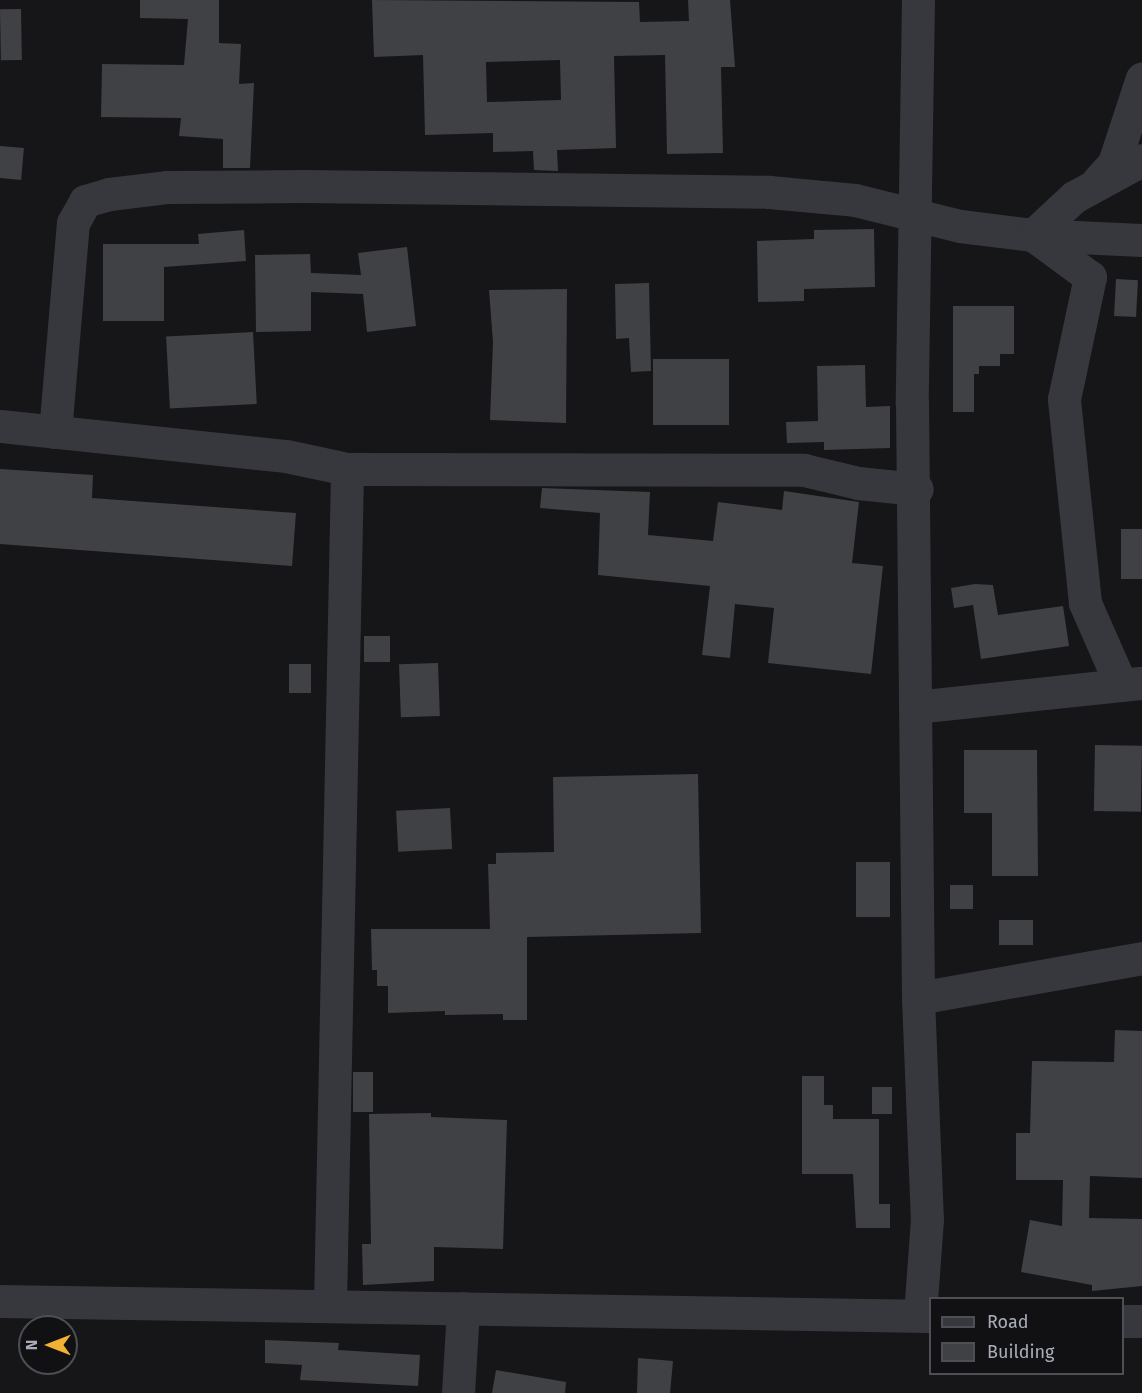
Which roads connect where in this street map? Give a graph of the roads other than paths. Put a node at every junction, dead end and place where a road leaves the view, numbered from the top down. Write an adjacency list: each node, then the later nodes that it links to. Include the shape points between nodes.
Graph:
1 (918, 0): 5 (street)
2 (1142, 78): 4 (street, via 1114,163)
3 (1142, 160): 4 (street)
4 (1093, 186): 6 (street)
5 (914, 216): 6 (street); 9 (street, via 855,200 768,192 291,186 168,187 109,194 85,201 73,223); 11 (street)
6 (1033, 235): 7 (street); 12 (street, via 1090,277 1064,399 1085,603)
7 (1142, 240)
8 (0, 426): 9 (street)
9 (55, 432): 10 (street, via 286,456)
10 (347, 469): 11 (street, via 804,470 858,483); 17 (street)
11 (916, 489): 13 (street)
12 (1131, 684): 13 (street)
13 (915, 707): 15 (street)
14 (1142, 957): 15 (street)
15 (918, 998): 19 (street, via 927,1219)
16 (0, 1301): 17 (street)
17 (330, 1304): 18 (street)
18 (463, 1308): 19 (street); 22 (street)
19 (925, 1315)
20 (1124, 1321): 21 (street)
21 (1142, 1321)
22 (458, 1393)

